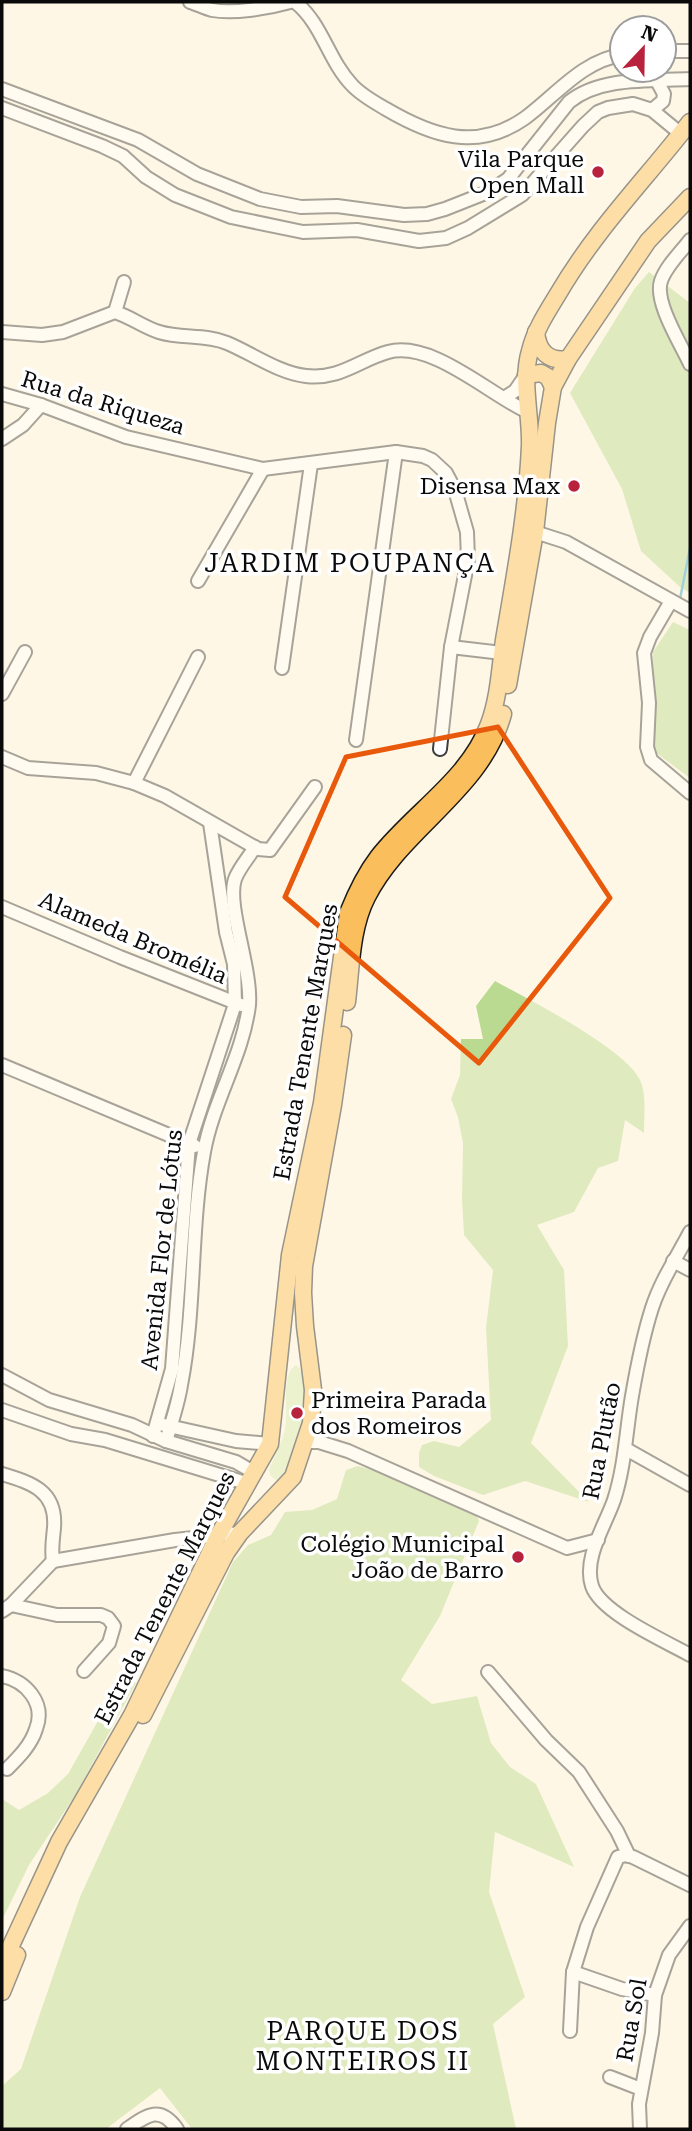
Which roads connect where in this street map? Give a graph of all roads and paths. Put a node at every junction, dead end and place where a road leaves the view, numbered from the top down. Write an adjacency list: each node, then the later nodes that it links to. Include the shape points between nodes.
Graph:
1 (190, 2): 2 (street, via 211,10)
2 (293, 2): 3 (street, via 307,14 352,85 405,119 457,138 475,138 510,127 590,66)
3 (608, 60)
4 (612, 84): 7 (street, via 580,93 569,102 508,179 488,192 446,209 404,215 260,199 197,174 138,140)
5 (615, 84): 9 (street, via 607,99)
6 (659, 84): 10 (street, via 663,101)
7 (2, 89)
8 (2, 108): 9 (street, via 123,156 174,195 231,217 303,232 357,230 419,241 446,238 522,195 583,126)
9 (608, 108): 10 (street, via 633,104)
10 (652, 110): 11 (street)
11 (685, 128): 17 (main road, Estrada Tenente Marques, via 596,234)
12 (690, 197): 18 (main road, Estrada Tenente Marques, via 648,241)
13 (690, 240): 19 (street, via 663,277 660,290)
14 (124, 282): 15 (street)
15 (115, 312): 16 (street, via 63,332); 23 (street, via 160,333 220,341 304,376 339,373 389,352 421,354)
16 (2, 332)
17 (536, 332): 18 (main road, via 545,355); 20 (main road, Estrada Tenente Marques)
18 (568, 359): 21 (main road, Estrada Tenente Marques)
19 (690, 363)
20 (526, 375): 21 (main road, via 541,373); 23 (street); 26 (main road, Estrada Tenente Marques)
21 (553, 387): 25 (main road, Estrada Tenente Marques)
22 (2, 394): 24 (street, Rua da Riqueza)
23 (504, 398): 26 (street)
24 (41, 405): 27 (street); 30 (street, Rua da Riqueza, via 126,437)
25 (550, 407): 26 (main road); 31 (main road, Estrada Tenente Marques)
26 (528, 412): 37 (main road, Estrada Tenente Marques, via 523,530)
27 (2, 439)
28 (396, 452): 29 (street, Rua da Riqueza); 35 (street, Rua da Riqueza, via 432,460 446,473 461,507 468,560); 41 (street)
29 (311, 464): 30 (street, Rua da Riqueza); 39 (street)
30 (263, 469): 32 (street)
31 (534, 532): 33 (street, via 566,542); 59 (main road, Estrada Tenente Marques, via 494,741 465,783 389,862 360,916 304,1266)
32 (198, 581)
33 (671, 601): 34 (street); 46 (street, via 644,653 647,747 651,760)
34 (690, 611)
35 (451, 647): 37 (street); 42 (street, Rua da Riqueza)
36 (25, 652): 40 (street)
37 (502, 653): 58 (main road, Estrada Tenente Marques, via 492,715 479,746 379,856 348,913 323,1091 290,1255)
38 (198, 657): 44 (street)
39 (282, 668)
40 (2, 694)
41 (356, 740)
42 (440, 749)
43 (2, 757): 44 (street, via 28,768 96,773)
44 (134, 783): 47 (street)
45 (314, 787): 48 (street, via 270,849)
46 (690, 793)
47 (210, 823): 48 (street); 50 (street, Avenida Flor de Lótus)
48 (255, 847): 50 (street, Avenida Flor de Lótus, via 233,888 249,977)
49 (2, 907): 50 (street, Alameda Bromélia)
50 (242, 1006): 52 (street, Avenida Flor de Lótus); 53 (street, Avenida Flor de Lótus, via 238,1048)
51 (2, 1065): 52 (street)
52 (189, 1144): 53 (street); 63 (street, Avenida Flor de Lótus, via 172,1368)
53 (204, 1149): 62 (street, Avenida Flor de Lótus, via 182,1383)
54 (690, 1232): 55 (street, Rua Plutão)
55 (673, 1261): 56 (street); 68 (street, Rua Plutão, via 651,1311 632,1396)
56 (690, 1270)
57 (2, 1375): 63 (street, via 49,1400)
58 (278, 1375): 59 (main road, via 294,1361); 67 (main road, Estrada Tenente Marques)
59 (311, 1378): 61 (main road, Estrada Tenente Marques)
60 (2, 1410): 71 (street, via 71,1434)
61 (311, 1423): 65 (main road, Estrada Tenente Marques); 69 (street, via 317,1432)
62 (171, 1426): 63 (street); 64 (street, Avenida Flor de Lótus); 66 (street)
63 (155, 1430): 64 (street)
64 (166, 1441): 71 (street)
65 (305, 1442): 69 (street); 73 (main road, Estrada Tenente Marques, via 293,1477)
66 (253, 1443): 67 (street); 71 (street, via 242,1456)
67 (270, 1444): 71 (main road, Estrada Tenente Marques)
68 (626, 1449): 72 (street); 76 (street, Rua Plutão)
69 (348, 1451): 77 (street)
70 (2, 1474): 78 (street, via 41,1489 47,1497 54,1509)
71 (249, 1474): 73 (main road, via 269,1489); 75 (main road, Estrada Tenente Marques)
72 (690, 1485)
73 (284, 1488): 74 (main road, Estrada Tenente Marques)
74 (240, 1533): 75 (street); 91 (main road, Estrada Tenente Marques, via 61,1861)
75 (219, 1536): 78 (street); 89 (main road, Estrada Tenente Marques, via 132,1715 59,1842)
76 (598, 1540): 77 (street); 79 (street, Rua Plutão)
77 (567, 1548): 79 (street)
78 (53, 1561): 80 (street)
79 (589, 1569): 81 (street, via 592,1587 613,1610)
80 (6, 1608): 82 (street, via 108,1618 114,1626 112,1637)
81 (690, 1655)
82 (84, 1671)
83 (488, 1672): 86 (street, via 579,1772)
84 (2, 1676): 85 (street, via 30,1690 38,1716 31,1740)
85 (7, 1769)
86 (629, 1856): 87 (street); 90 (street, via 621,1855 615,1862)
87 (690, 1885)
88 (690, 1926): 92 (street, Rua Sol, via 669,1955)
89 (2, 1965)
90 (573, 1972): 92 (street); 93 (street)
91 (2, 1992)
92 (655, 1995): 95 (street, Rua Sol)
93 (570, 2031)
94 (610, 2077): 95 (street)
95 (641, 2089): 98 (street, Rua Sol)
96 (127, 2129): 97 (street, via 154,2114 170,2119)
97 (177, 2129)
98 (640, 2129)

